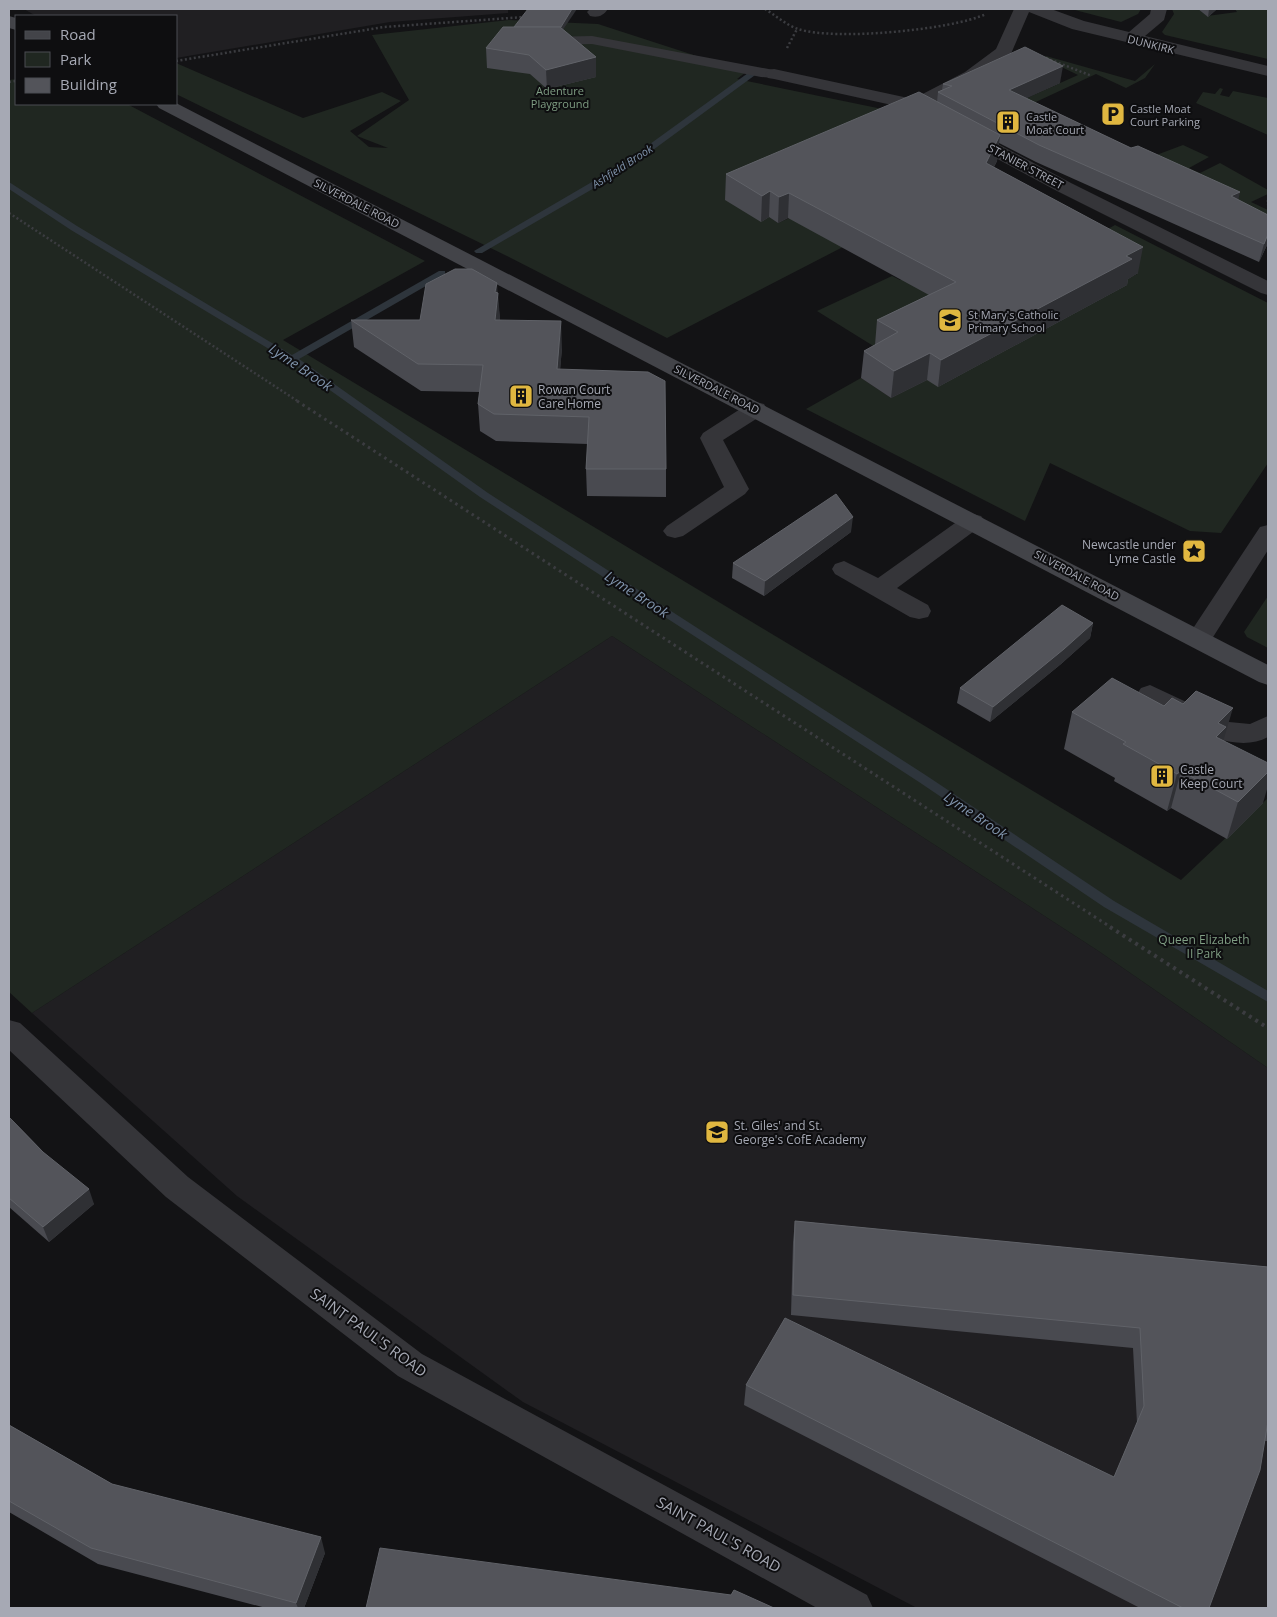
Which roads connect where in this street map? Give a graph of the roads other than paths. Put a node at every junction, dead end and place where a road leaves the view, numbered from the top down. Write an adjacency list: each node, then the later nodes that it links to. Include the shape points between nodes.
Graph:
1 (1022, 9): 9 (street, via 1004,52 971,76)
2 (1036, 9): 4 (street, DUNKIRK, via 1078,25)
3 (1159, 9): 4 (street, via 1158,16)
4 (1131, 39): 6 (street, DUNKIRK)
5 (534, 41): 7 (lane, via 592,40)
6 (1268, 71)
7 (767, 73): 9 (street, STANIER STREET)
8 (167, 105): 11 (main road, SILVERDALE ROAD)
9 (916, 105): 10 (street, STANIER STREET, via 1064,187)
10 (1268, 289)
11 (756, 409): 12 (main road, SILVERDALE ROAD); 13 (street, via 711,438 737,488)
12 (973, 521): 16 (street); 18 (main road, SILVERDALE ROAD)
13 (675, 531)
14 (1268, 532): 18 (street)
15 (844, 569): 16 (street)
16 (879, 589): 17 (street)
17 (919, 611)
18 (1199, 639): 19 (main road, SILVERDALE ROAD)
19 (1268, 676)
20 (1150, 694): 21 (street, via 1227,733 1246,736 1261,732)
21 (1268, 725)
22 (9, 1032): 23 (street, SAINT PAUL'S ROAD, via 178,1187 410,1365)
23 (854, 1608)

